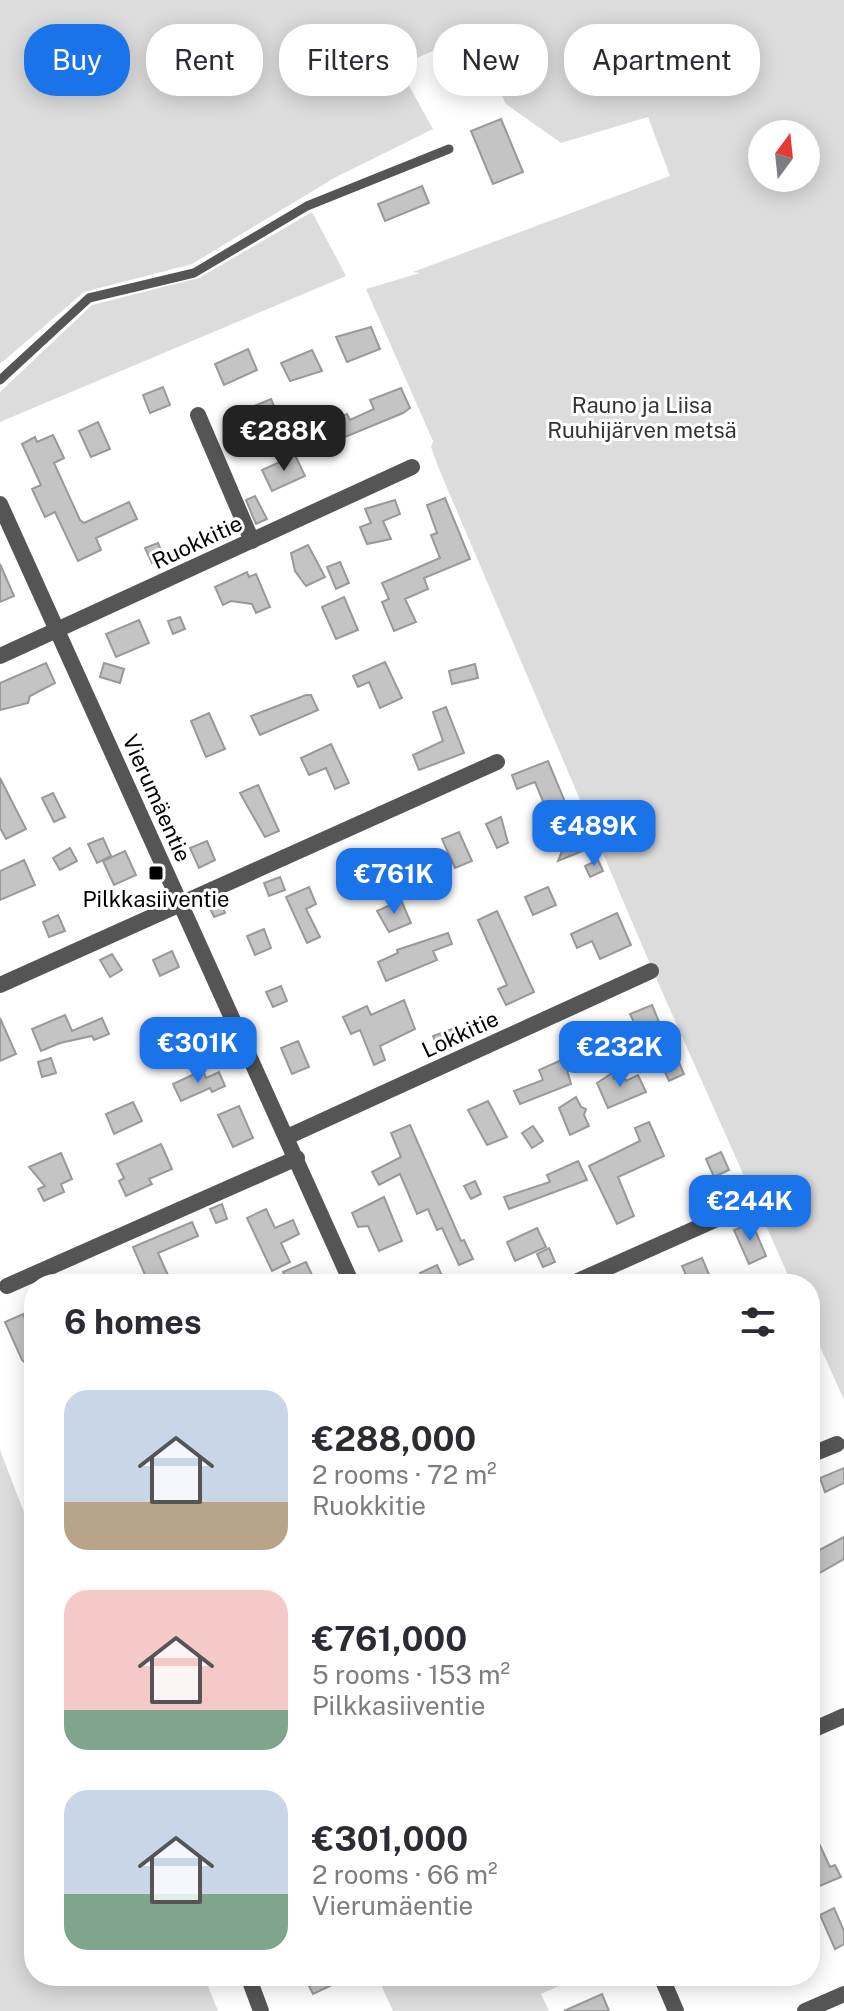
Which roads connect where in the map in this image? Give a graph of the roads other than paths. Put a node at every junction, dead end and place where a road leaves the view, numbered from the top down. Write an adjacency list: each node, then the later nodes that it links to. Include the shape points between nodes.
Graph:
1 (449, 149): 2 (lane, via 307,206 194,273 89,298)
2 (0, 380)
3 (198, 415): 6 (street)
4 (412, 467): 6 (street, Ruokkitie)
5 (0, 504): 7 (street, Vierumäentie)
6 (252, 541): 7 (street, Ruokkitie)
7 (58, 631): 8 (street, Ruokkitie); 10 (street, Vierumäentie)
8 (0, 656)
9 (497, 762): 10 (street)
10 (182, 906): 12 (street); 13 (street, Vierumäentie)
11 (651, 971): 13 (street, Lokkitie)
12 (0, 985)
13 (287, 1137): 14 (street, Vierumäentie)
14 (297, 1158): 16 (street); 17 (street, Vierumäentie)
15 (726, 1215): 18 (street)
16 (34, 1274)
17 (348, 1274)
18 (593, 1274)
19 (24, 1278): 20 (street)
20 (7, 1286)
21 (837, 1444): 22 (street)
22 (820, 1451)
23 (844, 1716): 24 (street)
24 (820, 1727)
25 (252, 1986): 28 (street)
26 (665, 1986): 29 (street)
27 (844, 1994): 30 (street)
28 (261, 2011)
29 (676, 2011)
30 (805, 2011)

